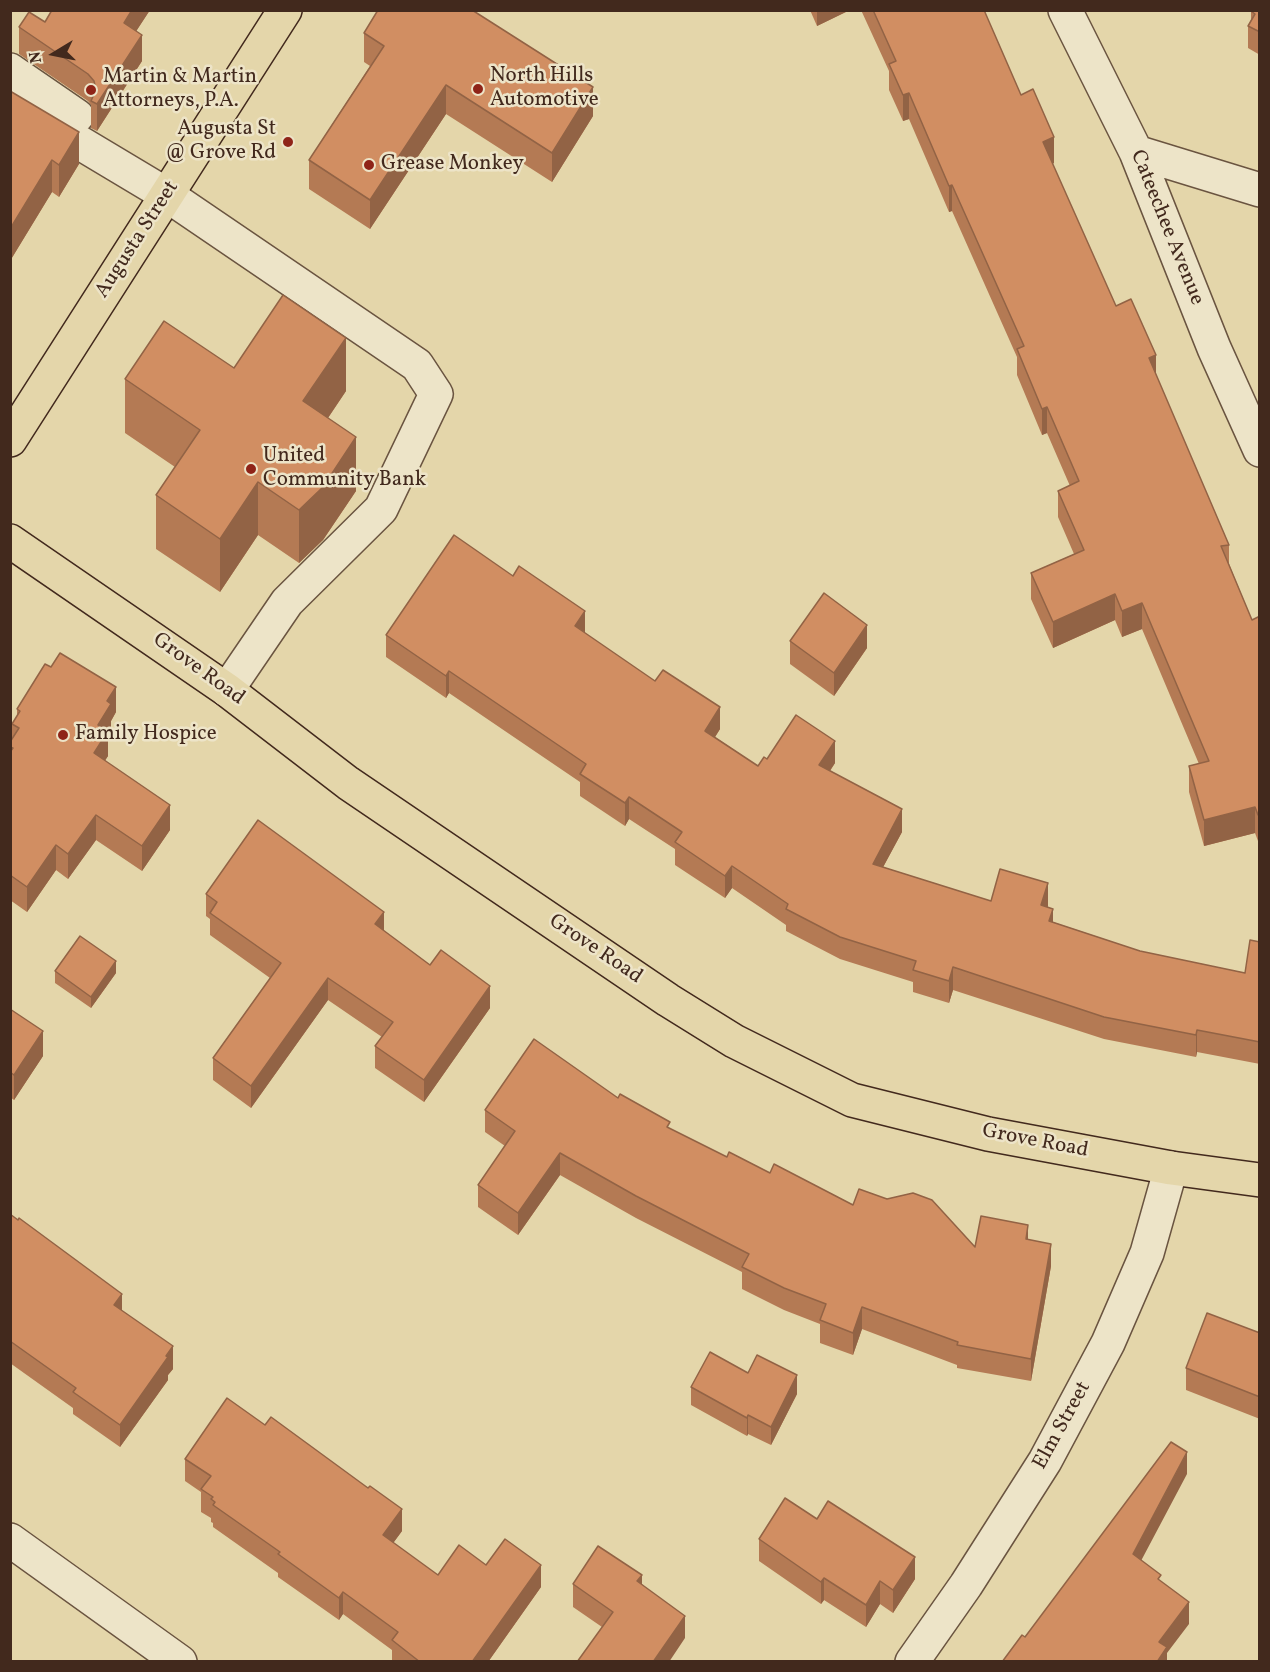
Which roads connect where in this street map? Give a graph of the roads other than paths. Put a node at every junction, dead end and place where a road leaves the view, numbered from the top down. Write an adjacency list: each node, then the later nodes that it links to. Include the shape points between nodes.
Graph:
1 (285, 10): 6 (main road, Augusta Street)
2 (1065, 10): 5 (street, Cateechee Avenue)
3 (10, 70): 6 (street)
4 (10, 101): 6 (street)
5 (1136, 152): 7 (street); 9 (street, Cateechee Avenue)
6 (171, 188): 8 (main road, Augusta Street); 11 (street, via 417,366 436,394 381,509 286,602)
7 (1260, 190)
8 (10, 440)
9 (1260, 450)
10 (10, 541): 11 (main road, Grove Road)
11 (227, 690): 12 (main road, Grove Road, via 348,783 668,1000 744,1046 852,1100 988,1134)
12 (1171, 1168): 13 (main road, Grove Road); 16 (street, Elm Street, via 1147,1253 1108,1344 1045,1461)
13 (1260, 1180)
14 (10, 1540): 15 (street)
15 (180, 1662)
16 (912, 1662)

